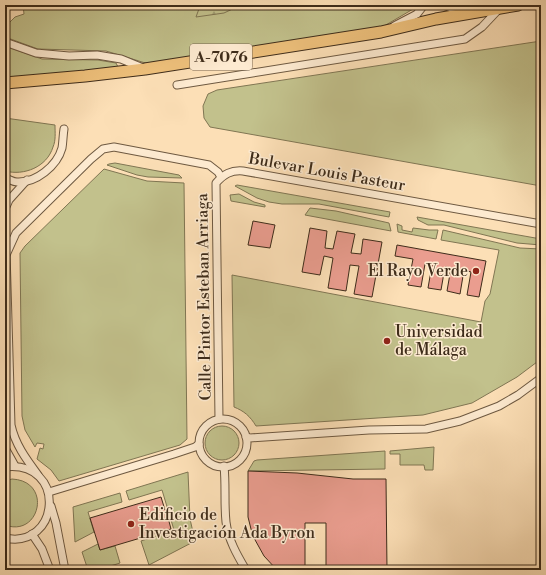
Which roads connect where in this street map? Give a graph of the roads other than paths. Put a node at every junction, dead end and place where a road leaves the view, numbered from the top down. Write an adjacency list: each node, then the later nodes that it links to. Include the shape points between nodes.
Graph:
1 (424, 5): 8 (street, via 417,14)
2 (443, 5): 6 (street)
3 (470, 5): 6 (main road, A-7076)
4 (518, 5): 5 (main road, A-7076)
5 (499, 8): 7 (main road, A-7076); 12 (street, via 465,39)
6 (457, 10): 7 (main road, A-7076)
7 (436, 19): 8 (main road, A-7076)
8 (381, 32): 10 (main road, A-7076)
9 (5, 42): 10 (street, via 36,53 97,55 121,59)
10 (145, 69): 11 (main road, A-7076)
11 (5, 83)
12 (177, 85)
13 (64, 129): 16 (street, via 62,148 54,164 42,174)
14 (221, 177): 19 (street, Bulevar Louis Pasteur, via 227,173 243,171); 20 (street, via 209,166 114,147 103,149 16,233); 22 (street, Calle Pintor Esteban Arriaga, via 216,183)
15 (5, 178): 16 (street, via 16,182)
16 (27, 180): 17 (street, via 9,200)
17 (5, 209)
18 (5, 217): 20 (street)
19 (541, 224)
20 (6, 255): 29 (street, via 11,425 20,450)
21 (541, 378): 23 (street, via 499,406 460,421 426,429)
22 (219, 419): 23 (street, via 226,419 239,425); 24 (street, via 207,425)
23 (246, 437): 27 (street, via 245,451 241,457 236,462)
24 (199, 444): 27 (street, via 209,462); 30 (street)
25 (5, 448): 26 (street)
26 (15, 466): 28 (street); 29 (street)
27 (224, 466): 36 (street, via 226,523 229,536)
28 (5, 467)
29 (38, 475): 30 (street)
30 (49, 492): 31 (street)
31 (50, 502): 32 (street, via 49,514 39,530); 35 (street)
32 (32, 534): 33 (street, via 12,540); 34 (street, via 42,549)
33 (5, 538)
34 (50, 570)
35 (65, 570)
36 (246, 570)

